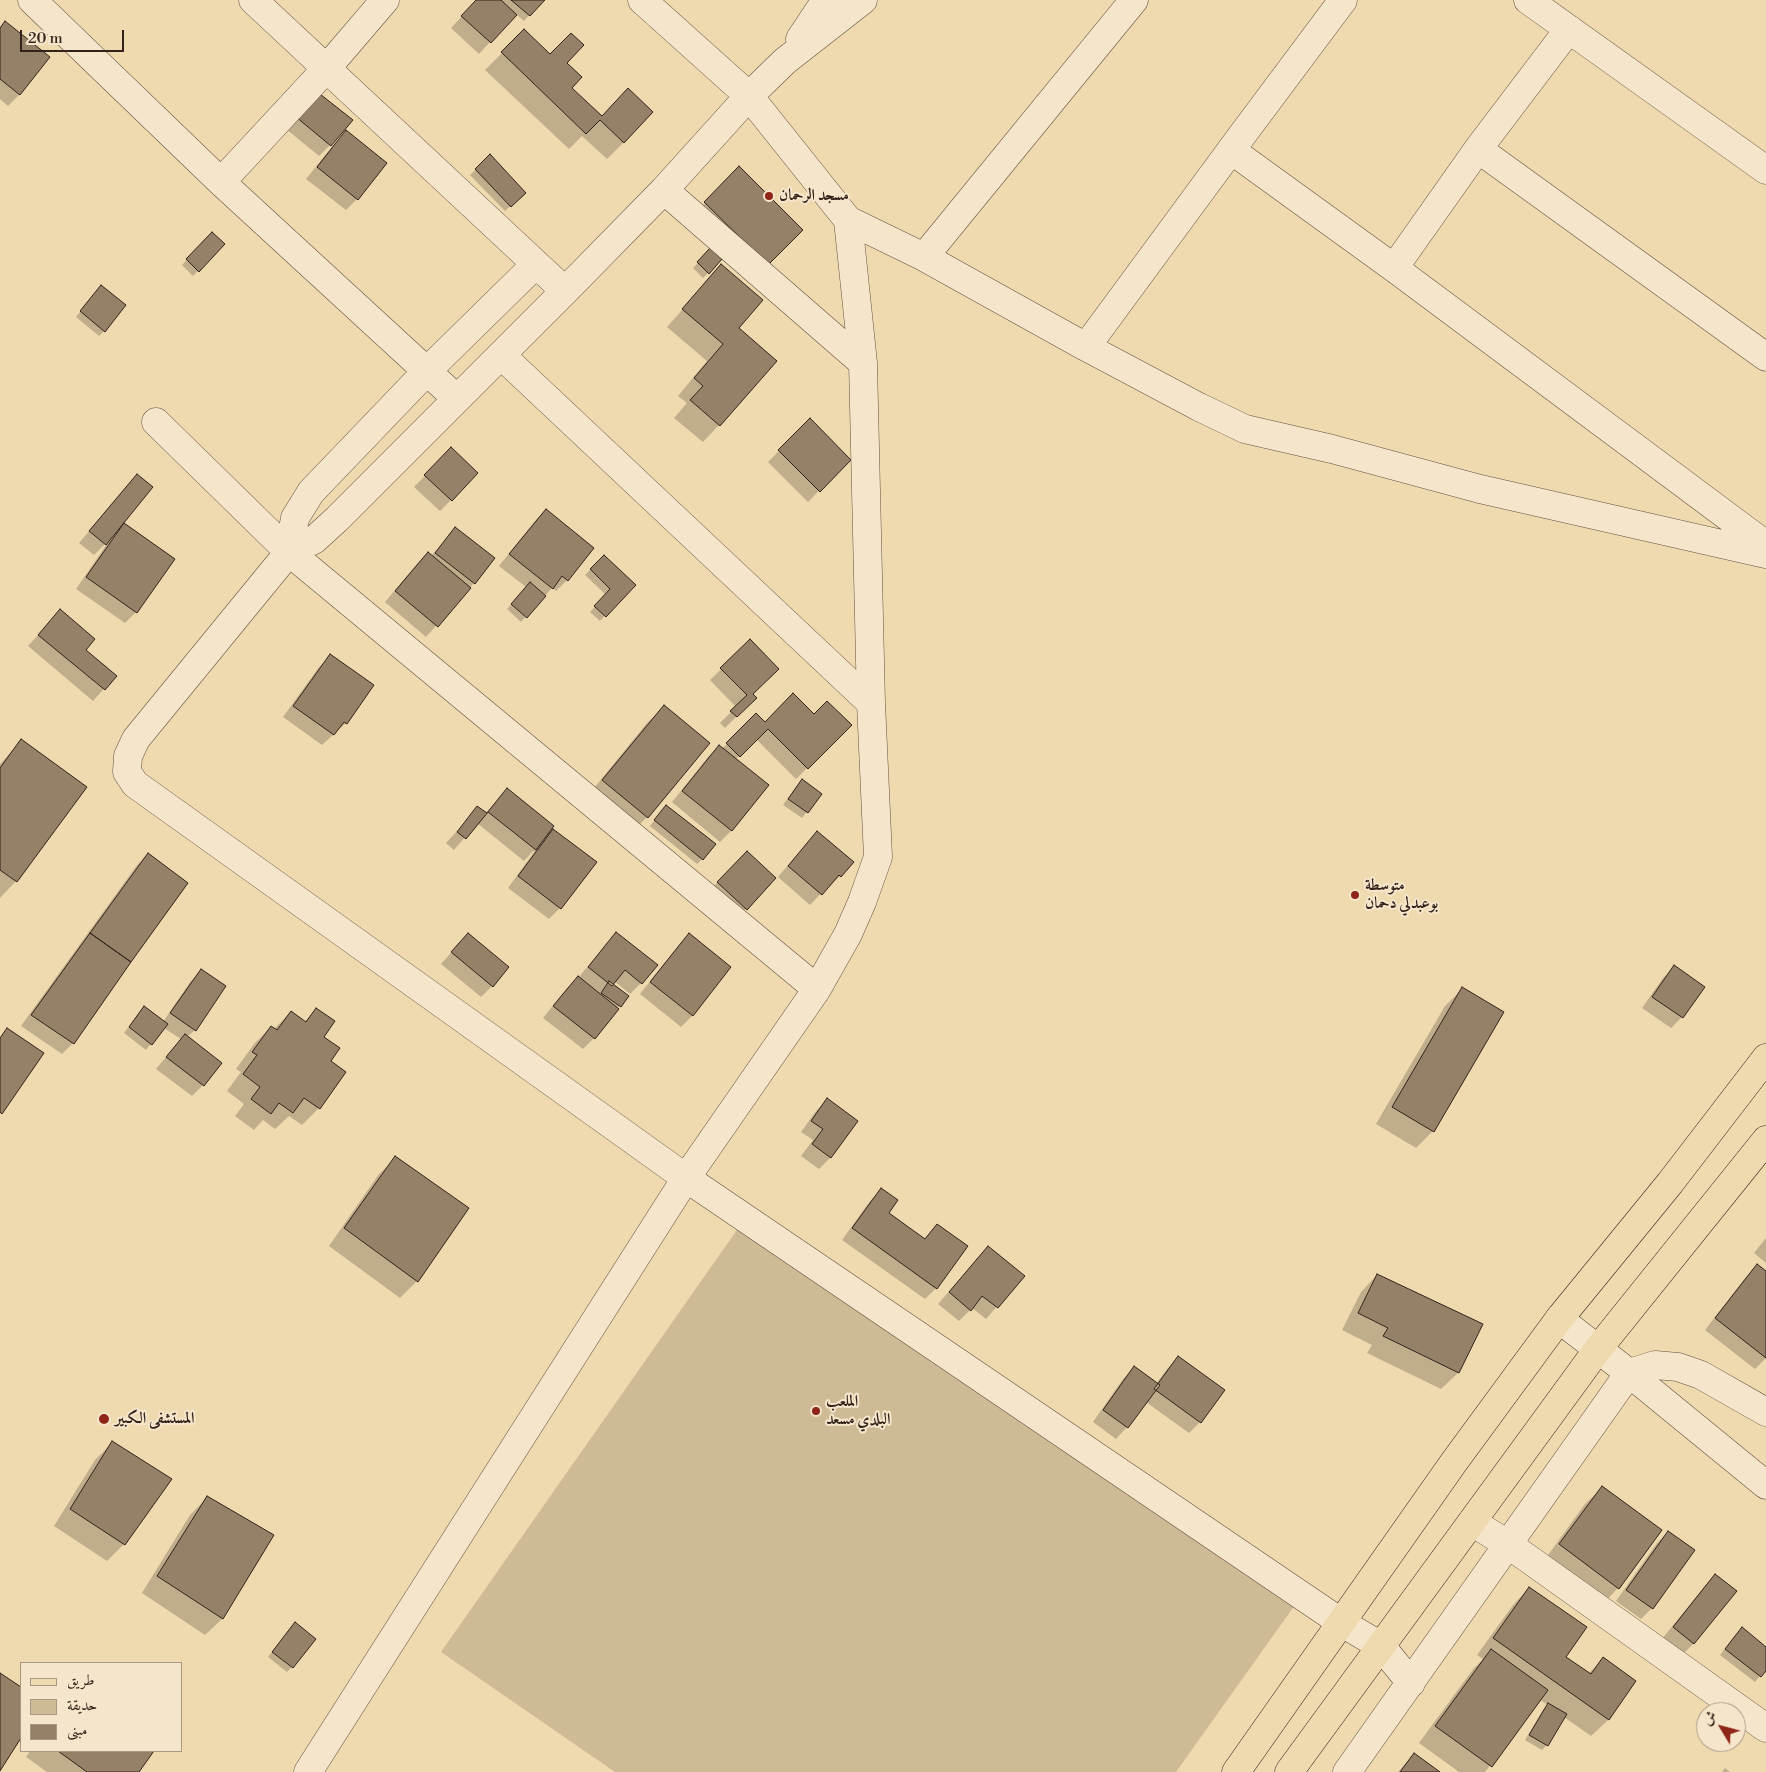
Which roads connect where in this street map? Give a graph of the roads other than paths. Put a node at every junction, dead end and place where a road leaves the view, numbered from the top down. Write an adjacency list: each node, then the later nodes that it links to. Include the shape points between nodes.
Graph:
1 (32, 0): 17 (street)
2 (254, 0): 12 (street)
3 (385, 0): 12 (street)
4 (642, 0): 13 (street)
5 (826, 0): 11 (street)
6 (863, 0): 11 (street)
7 (1134, 0): 20 (street)
8 (1343, 0): 14 (street)
9 (1528, 0): 10 (street)
10 (1568, 29): 15 (street); 16 (street)
11 (785, 61): 13 (street)
12 (326, 69): 17 (street); 21 (street)
13 (749, 96): 18 (street); 19 (street)
14 (1231, 150): 22 (street); 24 (street)
15 (1478, 150): 22 (street); 26 (street)
16 (1766, 170)
17 (221, 182): 28 (street)
18 (664, 190): 23 (street); 27 (street)
19 (848, 220): 20 (street); 27 (street)
20 (924, 257): 24 (street)
21 (536, 264): 23 (street); 28 (street)
22 (1394, 268): 31 (street)
23 (565, 291): 25 (street)
24 (1086, 346): 33 (street, via 1199,408 1245,429 1480,489)
25 (500, 355): 29 (street); 34 (street)
26 (1766, 357)
27 (863, 363): 34 (street)
28 (427, 372): 29 (street); 32 (street, via 311,492 296,518)
29 (456, 398): 32 (street, via 336,520 314,540)
30 (156, 422): 32 (street)
31 (1766, 545)
32 (289, 552): 35 (street); 38 (street, via 136,739 128,756 126,772 135,784)
33 (1766, 554)
34 (871, 703): 35 (street, via 878,856 848,934)
35 (817, 989): 38 (street)
36 (1766, 1058): 39 (main road)
37 (1766, 1140): 40 (main road)
38 (686, 1178): 46 (street); 50 (street)
39 (1559, 1319): 40 (street); 46 (main road)
40 (1598, 1349): 41 (street); 44 (main road)
41 (1630, 1373): 42 (street, via 1655,1365 1678,1367 1700,1375); 43 (street); 45 (street)
42 (1766, 1412)
43 (1766, 1485)
44 (1472, 1522): 45 (street); 47 (main road)
45 (1509, 1545): 48 (street); 49 (street)
46 (1342, 1623): 47 (street); 51 (main road)
47 (1381, 1646): 48 (street); 52 (main road)
48 (1411, 1683): 53 (street)
49 (1766, 1728)
50 (319, 1768)
51 (1236, 1772)
52 (1289, 1772)
53 (1347, 1772)

